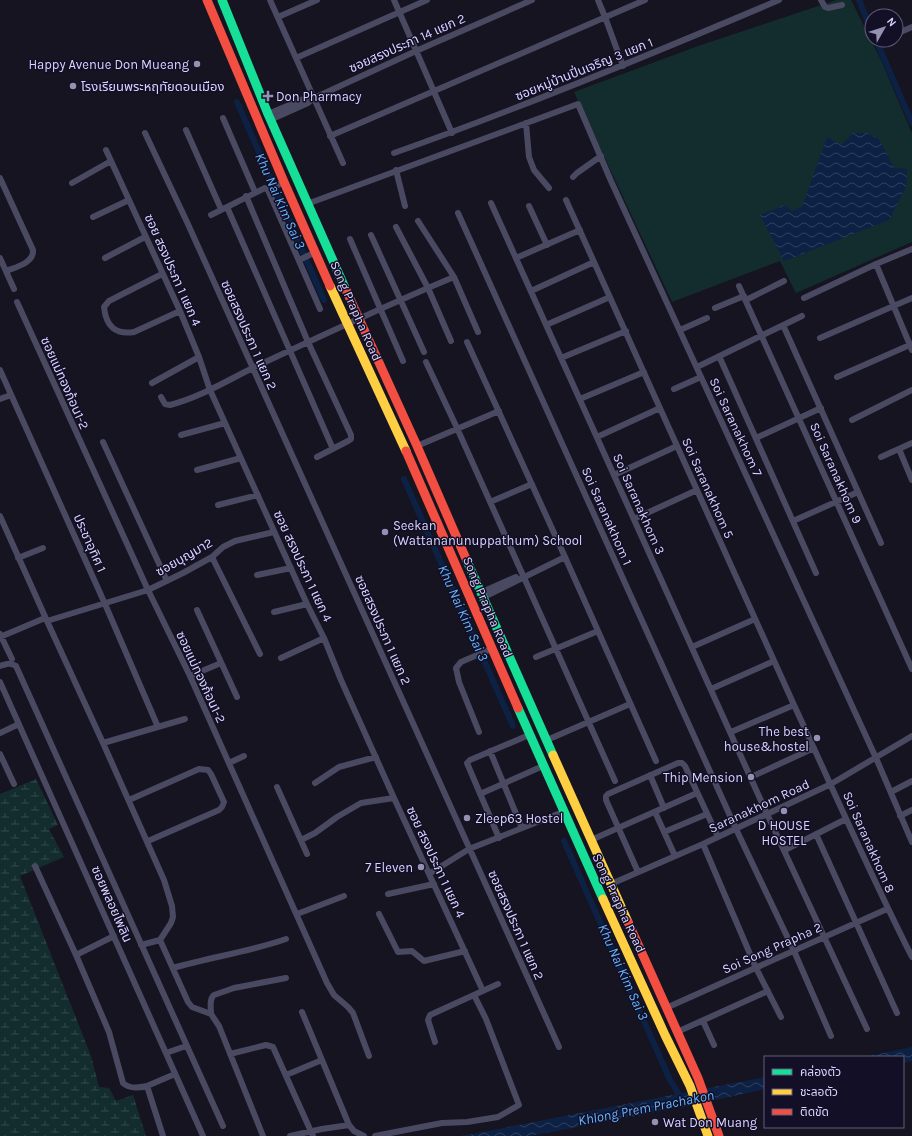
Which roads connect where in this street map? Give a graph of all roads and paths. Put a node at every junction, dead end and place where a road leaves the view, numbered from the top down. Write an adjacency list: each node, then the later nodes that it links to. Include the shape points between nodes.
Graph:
1 (207, 0): 37 (main road, Song Prapha Road)
2 (222, 0): 21 (main road, Song Prapha Road)
3 (270, 0): 14 (street)
4 (317, 0): 14 (street)
5 (394, 0): 13 (street)
6 (427, 0): 13 (street)
7 (532, 0): 16 (street, ซอยสรงประภา 14 แยก 2)
8 (598, 0): 15 (street)
9 (645, 0): 15 (street)
10 (779, 0): 18 (street, ซอยหมู่บ้านปิ่นเจริญ 3 แยก 1)
11 (821, 0): 12 (street, via 825,7 831,9)
12 (842, 5)
13 (399, 12): 16 (street); 17 (street)
14 (278, 17): 17 (street)
15 (605, 17): 18 (street); 19 (street)
16 (416, 51): 19 (street); 20 (street, ซอยสรงประภา 14 แยก 2)
17 (296, 58): 20 (street)
18 (623, 66): 26 (street, ซอยหมู่บ้านปิ่นเจริญ 3 แยก 1)
19 (434, 91): 26 (street); 27 (street)
20 (314, 98): 21 (street, ซอยสรงประภา 14 แยก 2, via 306,98); 27 (street)
21 (269, 117): 44 (main road, Song Prapha Road)
22 (223, 118): 39 (street)
23 (526, 123): 30 (street, Soi Saranakhom 7, via 578,104); 33 (street); 38 (street, via 529,157 534,170)
24 (186, 130): 47 (street)
25 (145, 133): 108 (street, ซอยสรงประภา 1 แยก 2)
26 (452, 133): 29 (street, ซอยหมู่บ้านปิ่นเจริญ 3 แยก 1)
27 (330, 136): 32 (street)
28 (106, 150): 31 (street, ซอย สรงประภา 1 แยก 4)
29 (394, 153)
30 (601, 156): 34 (street); 91 (street, Soi Saranakhom 7)
31 (111, 160): 36 (street); 41 (street, ซอย สรงประภา 1 แยก 4)
32 (343, 163)
33 (396, 170): 44 (street); 45 (street)
34 (573, 177)
35 (0, 178): 66 (street, via 33,250 30,261)
36 (72, 182)
37 (276, 186): 39 (street); 59 (main road, Song Prapha Road); 63 (street)
38 (549, 188)
39 (255, 192): 40 (street)
40 (246, 196): 47 (street); 97 (street)
41 (129, 200): 50 (street); 55 (street, ซอย สรงประภา 1 แยก 4)
42 (566, 200): 53 (street, Soi Saranakhom 5)
43 (491, 203): 62 (street, Soi Saranakhom 3)
44 (307, 204): 86 (main road, Song Prapha Road)
45 (405, 206)
46 (529, 206): 57 (street)
47 (224, 208): 49 (street); 100 (street)
48 (458, 213): 237 (street, Soi Saranakhom 1)
49 (211, 215)
50 (93, 218)
51 (418, 221): 68 (street)
52 (396, 227): 71 (street)
53 (580, 230): 57 (street); 64 (street, Soi Saranakhom 5)
54 (371, 235): 78 (street)
55 (145, 237): 61 (street); 67 (street, ซอย สรงประภา 1 แยก 4)
56 (350, 239): 83 (street)
57 (547, 245): 62 (street)
58 (912, 250): 65 (street)
59 (312, 254): 63 (street); 88 (main road, Song Prapha Road)
60 (0, 258): 66 (street)
61 (105, 258)
62 (516, 258): 73 (street, Soi Saranakhom 3)
63 (300, 260): 82 (street)
64 (594, 262): 73 (street); 74 (street, Soi Saranakhom 5)
65 (876, 264): 76 (street); 80 (street)
66 (6, 271): 72 (street)
67 (162, 274): 84 (street, ซอย สรงประภา 1 แยก 4); 84 (street, via 109,301 104,308 105,317 120,333 127,333)
68 (454, 277): 71 (street); 92 (street)
69 (784, 281): 75 (street)
70 (739, 286): 75 (street, Soi Saranakhom 9)
71 (428, 288): 78 (street); 96 (street)
72 (14, 289)
73 (531, 291): 89 (street, Soi Saranakhom 3)
74 (610, 297): 89 (street); 93 (street, Soi Saranakhom 5)
75 (745, 298): 81 (street); 94 (street, Soi Saranakhom 9)
76 (804, 298)
77 (912, 298): 80 (street)
78 (401, 300): 83 (street); 101 (street)
79 (17, 302): 164 (street, ซอยแม่ทองก้อน1-2)
80 (893, 306): 95 (street); 99 (street)
81 (715, 308)
82 (320, 309)
83 (381, 309): 86 (street); 105 (street)
84 (180, 311): 103 (street, ซอย สรงประภา 1 แยก 4)
85 (802, 316): 90 (street)
86 (360, 318): 88 (street); 133 (main road, Song Prapha Road)
87 (707, 318): 91 (street)
88 (347, 324): 97 (street); 176 (main road, Song Prapha Road, via 414,469)
89 (546, 325): 104 (street, Soi Saranakhom 3)
90 (784, 325): 94 (street); 122 (street)
91 (680, 330): 107 (street, Soi Saranakhom 7)
92 (478, 332)
93 (626, 332): 104 (street); 110 (street, Soi Saranakhom 5)
94 (762, 336): 102 (street); 124 (street, Soi Saranakhom 9)
95 (820, 338)
96 (452, 341)
97 (308, 342): 100 (street); 135 (street, via 352,437)
98 (467, 342): 123 (street)
99 (911, 346): 112 (street)
100 (290, 350): 108 (street); 135 (street)
101 (424, 352)
102 (719, 356): 107 (street); 130 (street)
103 (199, 357): 113 (street); 115 (street, ซอย สรงประภา 1 แยก 4)
104 (561, 358): 120 (street, Soi Saranakhom 3)
105 (403, 361)
106 (426, 362): 127 (street)
107 (697, 367): 111 (street, Soi Saranakhom 7)
108 (252, 368): 115 (street); 247 (street, ซอยสรงประภา 1 แยก 2)
109 (0, 370): 117 (street, ประชาอุทิศ 1)
110 (644, 372): 120 (street); 121 (street, Soi Saranakhom 5)
111 (701, 377): 114 (street); 209 (street, Soi Saranakhom 7)
112 (837, 377)
113 (152, 383)
114 (674, 389)
115 (210, 390): 118 (street, via 170,405 165,404); 126 (street, ซอย สรงประภา 1 แยก 4)
116 (912, 390): 125 (street)
117 (11, 395): 119 (street); 166 (street, ประชาอุทิศ 1)
118 (161, 397)
119 (0, 399)
120 (580, 399): 129 (street, Soi Saranakhom 3)
121 (660, 408): 129 (street); 134 (street, Soi Saranakhom 5)
122 (820, 408): 124 (street); 145 (street)
123 (499, 410): 127 (street); 143 (street)
124 (799, 419): 130 (street); 148 (street, Soi Saranakhom 9)
125 (852, 420)
126 (225, 423): 128 (street); 139 (street, ซอย สรงประภา 1 แยก 4)
127 (457, 428): 133 (street); 147 (street)
128 (181, 435)
129 (597, 436): 141 (street, Soi Saranakhom 3)
130 (756, 438): 152 (street)
131 (103, 442): 163 (street)
132 (912, 443): 136 (street)
133 (417, 446): 165 (main road, Song Prapha Road)
134 (677, 446): 141 (street); 144 (street, Soi Saranakhom 5)
135 (333, 449): 137 (street)
136 (899, 449): 138 (street); 142 (street)
137 (317, 457)
138 (881, 457)
139 (241, 458): 140 (street); 146 (street, ซอย สรงประภา 1 แยก 4)
140 (197, 470)
141 (614, 475): 151 (street, Soi Saranakhom 3)
142 (912, 480)
143 (532, 484): 147 (street); 157 (street)
144 (697, 490): 151 (street); 170 (street, Soi Saranakhom 5)
145 (858, 492): 148 (street); 154 (street)
146 (258, 495): 149 (street); 153 (street, ซอย สรงประภา 1 แยก 4)
147 (490, 502): 162 (street)
148 (837, 502): 152 (street); 186 (street, Soi Saranakhom 9)
149 (218, 506)
150 (0, 516): 158 (street)
151 (634, 519): 177 (street, Soi Saranakhom 3)
152 (793, 521): 160 (street)
153 (274, 532): 156 (street, ซอยบุญมา2, via 235,541); 159 (street, ซอย สรงประภา 1 แยก 4)
154 (881, 544)
155 (43, 548): 158 (street)
156 (212, 557): 163 (street, ซอยบุญมา2); 179 (street)
157 (566, 557): 162 (street); 172 (street)
158 (18, 558): 171 (street)
159 (291, 568): 161 (street); 167 (street, ซอย สรงประภา 1 แยก 4)
160 (816, 573)
161 (257, 575)
162 (525, 575): 165 (street); 178 (street)
163 (167, 581): 164 (street, ซอยบุญมา2)
164 (148, 590): 166 (street, ซอยบุญมา2); 187 (street, ซอยแม่ทองก้อน1-2)
165 (483, 595): 174 (main road, Song Prapha Road)
166 (105, 604): 171 (street, ซอยบุญมา2); 196 (street, ประชาอุทิศ 1)
167 (307, 604): 169 (street); 175 (street, ซอย สรงประภา 1 แยก 4)
168 (197, 610): 184 (street)
169 (274, 612)
170 (755, 619): 177 (street); 183 (street, Soi Saranakhom 5)
171 (46, 620): 173 (street, ซอยบุญมา2); 203 (street)
172 (598, 631): 178 (street); 191 (street)
173 (0, 636): 182 (street)
174 (500, 636): 176 (main road); 202 (main road, Song Prapha Road)
175 (324, 638): 181 (street); 208 (street, ซอย สรงประภา 1 แยก 4)
176 (488, 647): 197 (street, via 461,662 456,668); 200 (main road, Song Prapha Road)
177 (692, 648): 189 (street, Soi Saranakhom 3)
178 (556, 649): 180 (street); 194 (street)
179 (260, 654)
180 (536, 657)
181 (281, 658)
182 (12, 659)
183 (774, 661): 189 (street); 192 (street, Soi Saranakhom 5)
184 (222, 663): 187 (street); 190 (street)
185 (0, 666): 266 (street, via 8,663 16,666)
186 (912, 669)
187 (190, 676): 211 (street, ซอยแม่ทองก้อน1-2)
188 (0, 682): 195 (street, ซอยพลอยไพลิน)
189 (711, 690): 198 (street, Soi Saranakhom 3)
190 (237, 697)
191 (630, 704): 194 (street); 210 (street)
192 (794, 705): 198 (street); 204 (street, Soi Saranakhom 5)
193 (185, 719): 196 (street)
194 (590, 722): 202 (street); 215 (street)
195 (19, 724): 199 (street); 262 (street, ซอยพลอยไพลิน)
196 (158, 727): 203 (street)
197 (479, 732)
198 (731, 732): 214 (street, Soi Saranakhom 3)
199 (0, 733)
200 (530, 735): 205 (street); 212 (main road, Song Prapha Road)
201 (912, 736): 209 (street, Saranakhom Road)
202 (547, 740): 243 (main road, Song Prapha Road)
203 (103, 743): 226 (street)
204 (814, 748): 214 (street); 220 (street, Soi Saranakhom 5)
205 (490, 751): 218 (street); 224 (street, via 467,763)
206 (0, 754): 219 (street)
207 (244, 756): 211 (street)
208 (376, 757): 217 (street, via 339,767); 225 (street, ซอย สรงประภา 1 แยก 4)
209 (876, 758): 220 (street, Saranakhom Road); 222 (street, Soi Saranakhom 7)
210 (656, 762)
211 (229, 763): 259 (street, ซอยแม่ทองก้อน1-2)
212 (543, 766): 218 (street); 229 (main road, Song Prapha Road)
213 (650, 775): 223 (street, via 682,763); 227 (street); 236 (street, via 606,796)
214 (751, 777): 232 (street, Soi Saranakhom 3)
215 (615, 781)
216 (912, 781): 222 (street)
217 (315, 783)
218 (503, 783): 224 (street); 235 (street)
219 (14, 784)
220 (831, 784): 232 (street, Saranakhom Road); 234 (street, Soi Saranakhom 8)
221 (277, 787): 242 (street)
222 (891, 792): 233 (street, Soi Saranakhom 7)
223 (697, 793): 227 (street); 231 (street)
224 (480, 794): 241 (street)
225 (394, 798): 242 (street, via 361,803); 253 (street, ซอย สรงประภา 1 แยก 4)
226 (128, 800): 244 (street); 244 (street, via 199,769 208,770 211,774 224,802 222,807)
227 (664, 808): 230 (street)
228 (912, 810): 233 (street)
229 (563, 812): 235 (street); 307 (main road, Song Prapha Road, via 690,1086)
230 (655, 812): 236 (street); 238 (street)
231 (707, 814): 238 (street); 240 (street)
232 (767, 814): 237 (street, Saranakhom Road); 248 (street, Soi Saranakhom 3)
233 (900, 816): 245 (street, Soi Saranakhom 7)
234 (846, 819): 239 (street); 258 (street, Soi Saranakhom 8)
235 (522, 828): 241 (street)
236 (618, 828): 243 (street); 252 (street)
237 (736, 829): 240 (street, Saranakhom Road); 268 (street, Soi Saranakhom 1)
238 (664, 832): 250 (street)
239 (816, 834): 248 (street); 261 (street)
240 (718, 837): 246 (street, Saranakhom Road)
241 (499, 838): 247 (street)
242 (300, 840): 249 (street)
243 (591, 840): 255 (main road, Song Prapha Road)
244 (148, 841): 265 (street, via 172,906 171,923)
245 (912, 842)
246 (703, 844): 250 (street, Saranakhom Road); 272 (street)
247 (469, 849): 253 (street); 290 (street, ซอยสรงประภา 1 แยก 2)
248 (785, 850): 263 (street, Soi Saranakhom 3)
249 (307, 854)
250 (675, 856): 252 (street, Saranakhom Road)
251 (36, 866): 269 (street)
252 (638, 872): 255 (street, Saranakhom Road)
253 (429, 874): 254 (street, ซอย สรงประภา 1 แยก 4)
254 (434, 884): 256 (street); 267 (street, ซอย สรงประภา 1 แยก 4)
255 (611, 884): 278 (main road, Song Prapha Road)
256 (388, 894)
257 (344, 896): 259 (street)
258 (888, 909): 261 (street, Soi Song Prapha 2); 270 (street, Soi Saranakhom 8)
259 (297, 914): 293 (street, ซอยแม่ทองก้อน1-2, via 330,990 353,1013)
260 (379, 914): 267 (street, via 398,952 412,952 424,961)
261 (856, 923): 263 (street, Soi Song Prapha 2); 280 (street)
262 (114, 936): 269 (street); 291 (street, ซอยพลอยไพลิน)
263 (825, 937): 268 (street, Soi Song Prapha 2); 284 (street, Soi Saranakhom 3)
264 (286, 939): 271 (street)
265 (160, 940): 266 (street); 271 (street)
266 (141, 945): 289 (street)
267 (464, 951): 275 (street, ซอย สรงประภา 1 แยก 4)
268 (794, 951): 272 (street, Soi Song Prapha 2); 286 (street, Soi Saranakhom 1)
269 (76, 955): 297 (street, via 109,1032 123,1084 132,1087)
270 (912, 957)
271 (173, 968): 281 (street, via 192,1007)
272 (756, 968): 276 (street); 278 (street, Soi Song Prapha 2)
273 (286, 978): 281 (street, via 234,988 214,995 211,1001)
274 (498, 984): 275 (street)
275 (483, 991): 277 (street)
276 (768, 991): 282 (street); 283 (street)
277 (474, 995): 287 (street, via 429,1016); 306 (street, via 519,1104 498,1117 442,1123)
278 (666, 1008): 285 (main road, Song Prapha Road)
279 (302, 1012): 294 (street)
280 (897, 1013)
281 (211, 1014): 292 (street, via 219,1026)
282 (781, 1016)
283 (703, 1021): 285 (street); 288 (street)
284 (867, 1029)
285 (677, 1032): 308 (main road, Song Prapha Road, via 702,1087)
286 (831, 1036)
287 (435, 1042)
288 (714, 1045)
289 (186, 1046): 291 (street); 299 (street)
290 (559, 1047)
291 (166, 1053): 295 (street, ซอยพลอยไพลิน)
292 (230, 1054): 296 (street, via 271,1045); 303 (street)
293 (369, 1056)
294 (322, 1060): 296 (street); 298 (street)
295 (175, 1074): 297 (street); 302 (street, ซอยพลอยไพลิน)
296 (286, 1075): 300 (street)
297 (147, 1086): 301 (street)
298 (348, 1125): 300 (street); 305 (street)
299 (223, 1126)
300 (311, 1134): 304 (street)
301 (163, 1136)
302 (203, 1136)
303 (263, 1136)
304 (290, 1136)
305 (364, 1136)
306 (375, 1136)
307 (708, 1136)
308 (720, 1136)

